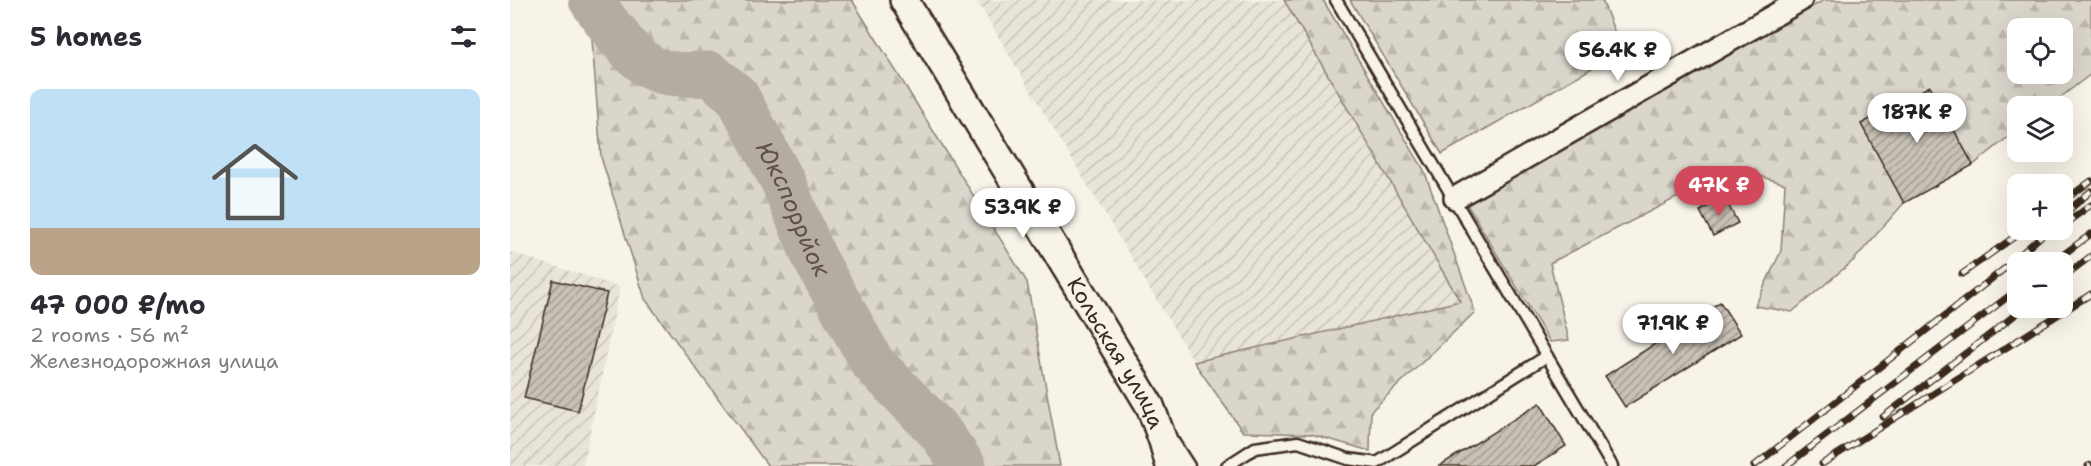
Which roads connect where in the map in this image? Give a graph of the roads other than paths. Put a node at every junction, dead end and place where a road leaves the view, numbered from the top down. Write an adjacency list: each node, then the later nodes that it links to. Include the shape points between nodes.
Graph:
1 (904, 0): 6 (street, Кольская улица)
2 (1336, 0): 4 (lane)
3 (1801, 0): 4 (street)
4 (1455, 198): 5 (lane)
5 (1547, 356): 9 (lane, via 1377,463 1348,459 1298,442 1255,448); 10 (lane)
6 (1150, 406): 7 (street, Кольская улица); 8 (lane)
7 (1170, 466)
8 (1190, 466)
9 (1227, 466)
10 (1612, 466)

